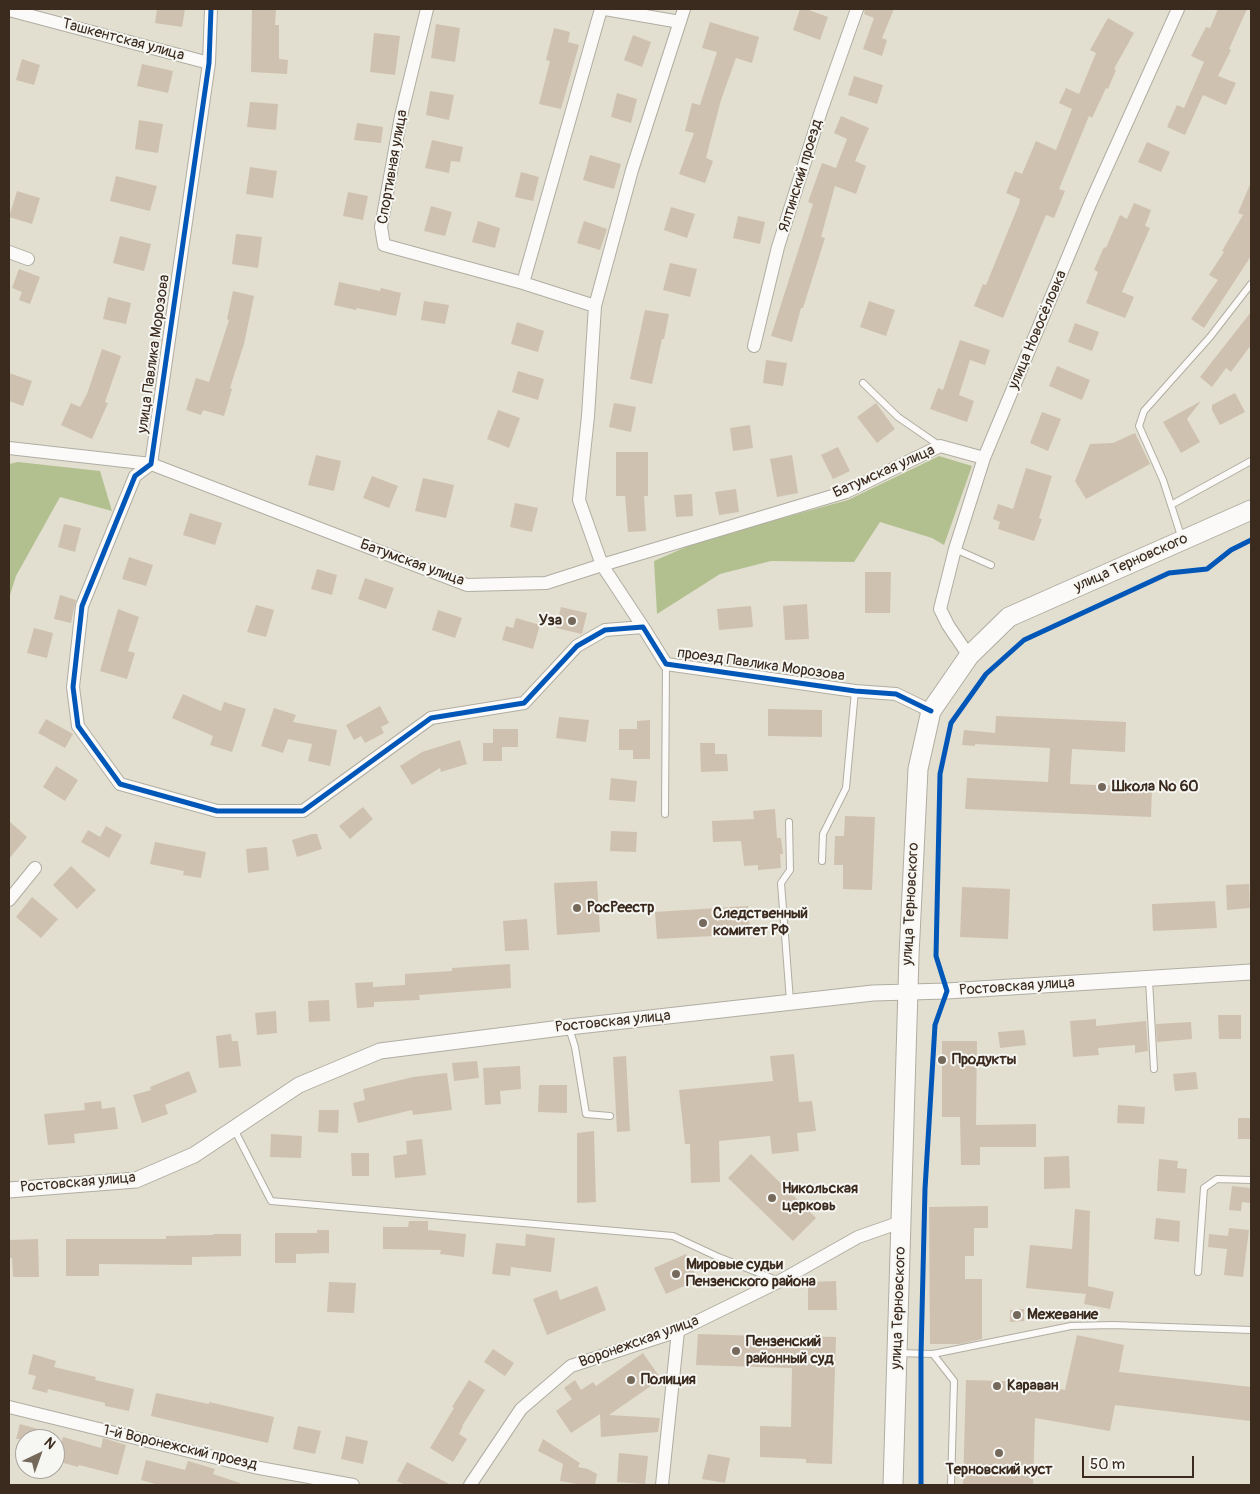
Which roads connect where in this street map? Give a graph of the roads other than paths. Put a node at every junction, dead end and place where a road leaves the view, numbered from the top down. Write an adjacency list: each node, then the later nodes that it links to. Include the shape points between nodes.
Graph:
1 (211, 9): 10 (street, улица Павлика Морозова)
2 (427, 9): 13 (street, Спортивная улица, via 401,116 381,228 384,245)
3 (601, 9): 13 (street)
4 (605, 9): 9 (street)
5 (684, 9): 9 (street)
6 (857, 9): 16 (street, Ялтинский проезд, via 778,247)
7 (1178, 9): 20 (street, улица Новосёловка, via 1090,204)
8 (9, 10): 10 (street, Ташкентская улица)
9 (680, 22): 15 (street, via 632,170)
10 (209, 63): 22 (street, улица Павлика Морозова)
11 (9, 252): 12 (street)
12 (28, 259)
13 (523, 283): 15 (street, Спортивная улица)
14 (1251, 284): 23 (lane, via 1210,337 1144,411 1139,426)
15 (595, 306): 27 (street, via 579,500)
16 (754, 346)
17 (863, 383): 18 (lane, via 898,417)
18 (940, 446): 20 (street, Батумская улица); 27 (street, Батумская улица, via 846,492)
19 (9, 448): 22 (street, Батумская улица)
20 (984, 458): 26 (street, улица Новосёловка)
21 (1251, 461): 23 (lane)
22 (151, 464): 27 (street, Батумская улица, via 467,585 546,583); 29 (street, via 135,476 82,606 73,687 78,726 120,784 217,811 304,810 431,718 524,703 576,646 605,630)
23 (1171, 505): 25 (lane)
24 (1251, 510): 25 (main road, улица Терновского)
25 (1183, 540): 30 (main road, улица Терновского, via 1009,617)
26 (955, 549): 28 (lane); 30 (street, улица Новосёловка, via 940,609)
27 (602, 564): 29 (street)
28 (991, 565)
29 (643, 627): 31 (street, проезд Павлика Морозова)
30 (968, 656): 33 (main road, улица Терновского)
31 (666, 664): 32 (street, проезд Павлика Морозова); 34 (lane)
32 (855, 691): 33 (street, проезд Павлика Морозова, via 896,694); 36 (lane, via 846,788 823,834)
33 (930, 711): 41 (main road, улица Терновского, via 918,769)
34 (665, 814)
35 (788, 822): 42 (lane, via 790,870 781,883)
36 (822, 861)
37 (35, 868): 38 (street)
38 (9, 900)
39 (1251, 972): 40 (street, Ростовская улица)
40 (1149, 978): 41 (street, Ростовская улица); 44 (lane)
41 (908, 993): 42 (street, Ростовская улица); 49 (main road, улица Терновского)
42 (790, 1002): 43 (street, Ростовская улица)
43 (569, 1026): 45 (lane, via 586,1114); 46 (street, Ростовская улица, via 380,1051 299,1085)
44 (1154, 1069)
45 (610, 1116)
46 (234, 1129): 48 (street, Ростовская улица, via 194,1155 136,1180); 51 (lane, via 271,1201 673,1236)
47 (1251, 1180): 50 (lane, via 1217,1179 1204,1188)
48 (9, 1190)
49 (901, 1222): 51 (street, Воронежская улица, via 858,1237); 54 (main road, улица Терновского)
50 (1198, 1272)
51 (780, 1281): 53 (street, Воронежская улица)
52 (1251, 1330): 55 (lane, via 1071,1326)
53 (678, 1331): 58 (street, Воронежская улица, via 572,1366 521,1409); 59 (street)
54 (897, 1353): 55 (lane); 60 (main road, улица Терновского)
55 (933, 1354): 61 (lane, via 954,1381)
56 (9, 1407): 57 (street, 1-й Воронежский проезд, via 254,1467)
57 (353, 1485)
58 (470, 1485)
59 (662, 1485)
60 (893, 1485)
61 (951, 1485)

